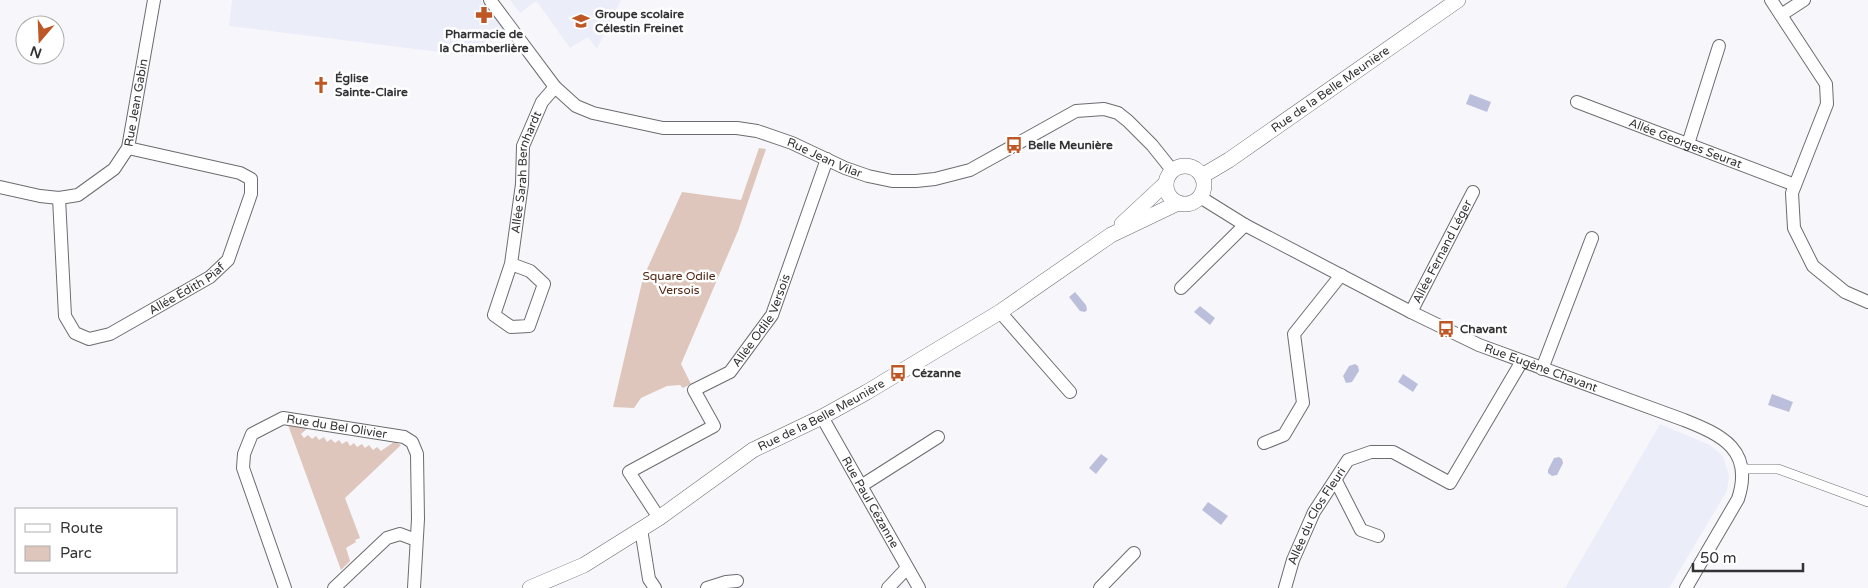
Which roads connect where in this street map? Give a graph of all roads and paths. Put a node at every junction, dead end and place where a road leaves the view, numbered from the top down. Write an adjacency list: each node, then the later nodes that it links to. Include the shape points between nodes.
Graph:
1 (154, 0): 11 (street, Rue Jean Gabin)
2 (490, 0): 8 (street, Rue Jean Vilar)
3 (1458, 0): 14 (street, Rue de la Belle Meunière)
4 (1771, 0): 6 (street)
5 (1804, 0): 6 (street)
6 (1781, 15): 15 (street, via 1826,84 1827,104)
7 (1719, 46): 10 (street)
8 (555, 87): 12 (street, Rue Jean Vilar, via 576,106 593,113 663,128 757,130); 24 (street, Allée Sarah Bernhardt, via 542,102 523,146 522,184)
9 (1577, 102): 10 (street, Allée Georges Seurat)
10 (1688, 144): 15 (street, Allée Georges Seurat)
11 (128, 148): 19 (street, Rue Jean Gabin, via 114,169 78,195); 19 (street, Allée Édith Piaf, via 240,173 251,179 252,194 228,260 210,277 110,334 89,339 75,333 65,316)
12 (827, 159): 13 (street, Rue Jean Vilar, via 868,176 892,181 935,179 970,170 1076,111 1104,109 1128,120 1152,145); 40 (street, Allée Odile Versois, via 772,315 730,372 694,390 714,426 629,472)
13 (1169, 176): 14 (street, via 1180,166 1189,166); 20 (street, via 1166,191); 22 (street, Rue de la Belle Meunière)
14 (1202, 176): 18 (street, via 1204,190)
15 (1795, 185): 27 (street, via 1792,193 1794,228 1813,266 1845,292)
16 (0, 187): 19 (street, Rue Jean Gabin)
17 (1473, 192): 29 (street, Allée Fernand Léger)
18 (1200, 197): 20 (street, via 1194,202); 21 (street, Rue Eugène Chavant)
19 (59, 198)
20 (1178, 203): 22 (street, Rue de la Belle Meunière)
21 (1245, 225): 25 (street, Rue Eugène Chavant); 26 (street)
22 (1111, 235): 28 (street, Rue de la Belle Meunière)
23 (1592, 238): 31 (street)
24 (511, 264): 24 (street, Allée Sarah Bernhardt, via 494,315 511,327 529,326 544,284 530,271)
25 (1341, 275): 29 (street, Rue Eugène Chavant); 35 (street, via 1294,334 1304,403 1284,435)
26 (1181, 288)
27 (1868, 302)
28 (1000, 312): 32 (street); 33 (street, Rue de la Belle Meunière)
29 (1411, 312): 30 (street, Rue Eugène Chavant, via 1479,345)
30 (1522, 361): 31 (street, Rue Eugène Chavant); 37 (street, Allée du Clos Fleuri, via 1450,483 1393,452 1371,452 1348,460)
31 (1542, 368): 36 (street, Rue Eugène Chavant, via 1708,429 1727,441 1737,454)
32 (1070, 392)
33 (822, 417): 38 (street, Rue Paul Cézanne); 40 (street, Rue de la Belle Meunière, via 753,450)
34 (938, 437): 38 (street)
35 (1264, 443)
36 (1742, 469): 39 (street, via 1778,468); 57 (street, via 1738,498)
37 (1336, 481): 42 (street, via 1361,530); 56 (street, Allée du Clos Fleuri, via 1314,512 1293,560)
38 (861, 486): 45 (street, Rue Paul Cézanne)
39 (1868, 502)
40 (659, 518): 41 (street, Rue de la Belle Meunière)
41 (641, 529): 50 (street, Rue de la Belle Meunière, via 584,566); 51 (street, via 649,580)
42 (1378, 536)
43 (416, 540): 47 (street, Rue du Bel Olivier, via 417,454 412,442 404,437 283,418 252,434 244,454 243,468); 48 (street, via 400,534 387,538); 49 (street, Rue du Bel Olivier)
44 (1134, 553): 55 (street)
45 (907, 568): 53 (street); 54 (street, Rue Paul Cézanne)
46 (737, 581): 52 (street)
47 (285, 588)
48 (334, 588)
49 (414, 588)
50 (530, 588)
51 (655, 588)
52 (707, 588)
53 (888, 588)
54 (919, 588)
55 (1100, 588)
56 (1285, 588)
57 (1686, 588)

